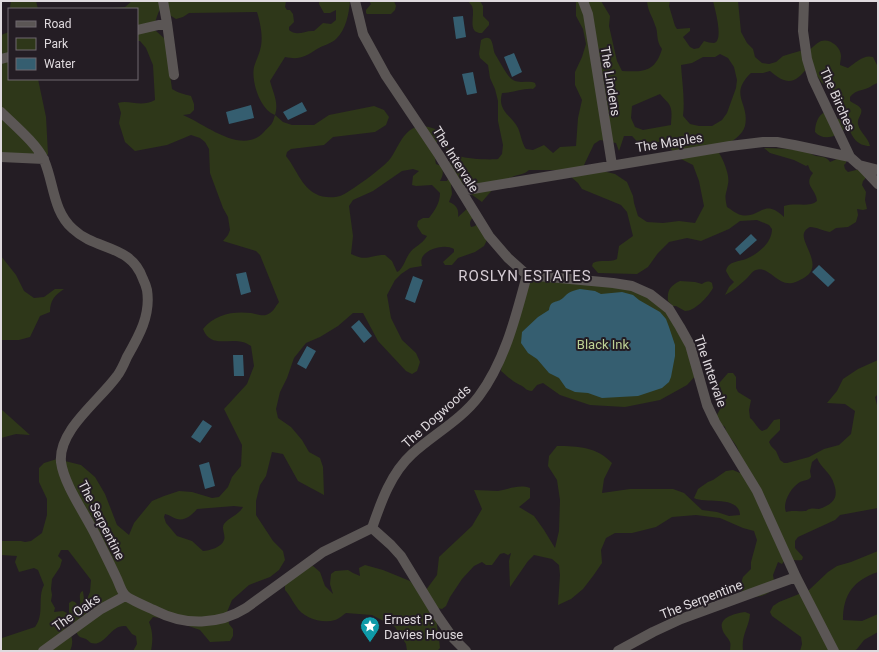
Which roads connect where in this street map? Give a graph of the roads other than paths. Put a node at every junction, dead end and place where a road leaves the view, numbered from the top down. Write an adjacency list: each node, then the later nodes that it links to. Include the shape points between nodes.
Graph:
1 (163, 1): 5 (street)
2 (355, 1): 16 (street, The Intervale, via 368,45)
3 (583, 1): 12 (street, The Lindens, via 588,14)
4 (804, 1): 10 (street, The Birches, via 803,31 807,59 813,79)
5 (168, 24): 6 (street); 7 (street)
6 (138, 30)
7 (174, 75)
8 (1, 112): 11 (street, The Serpentine, via 29,139)
9 (1, 158): 11 (street)
10 (850, 158): 12 (street, The Maples, via 794,145 763,142); 13 (street, The Maples)
11 (44, 159): 20 (street, The Serpentine, via 60,212 66,223 83,237 132,259 140,270 147,289 147,314 140,335 117,376 68,434 61,456 62,469 68,483)
12 (612, 165): 16 (street, The Maples)
13 (859, 165): 14 (street, The Maples); 15 (street)
14 (878, 170)
15 (878, 184)
16 (461, 191): 17 (street, The Intervale, via 498,248)
17 (527, 275): 18 (street, The Dogwoods, via 502,355 487,385 466,410 404,462 381,501); 19 (street, The Intervale, via 632,286 650,294 669,309 690,345 706,401 715,422 757,491)
18 (372, 528): 20 (street, via 323,552 246,608 221,619 182,621 165,616); 22 (street, via 400,556 437,616)
19 (796, 577): 23 (street, The Serpentine, via 666,625); 24 (street, The Intervale)
20 (125, 596): 21 (street, The Oaks, via 101,609)
21 (43, 651)
22 (466, 651)
23 (618, 651)
24 (834, 651)

